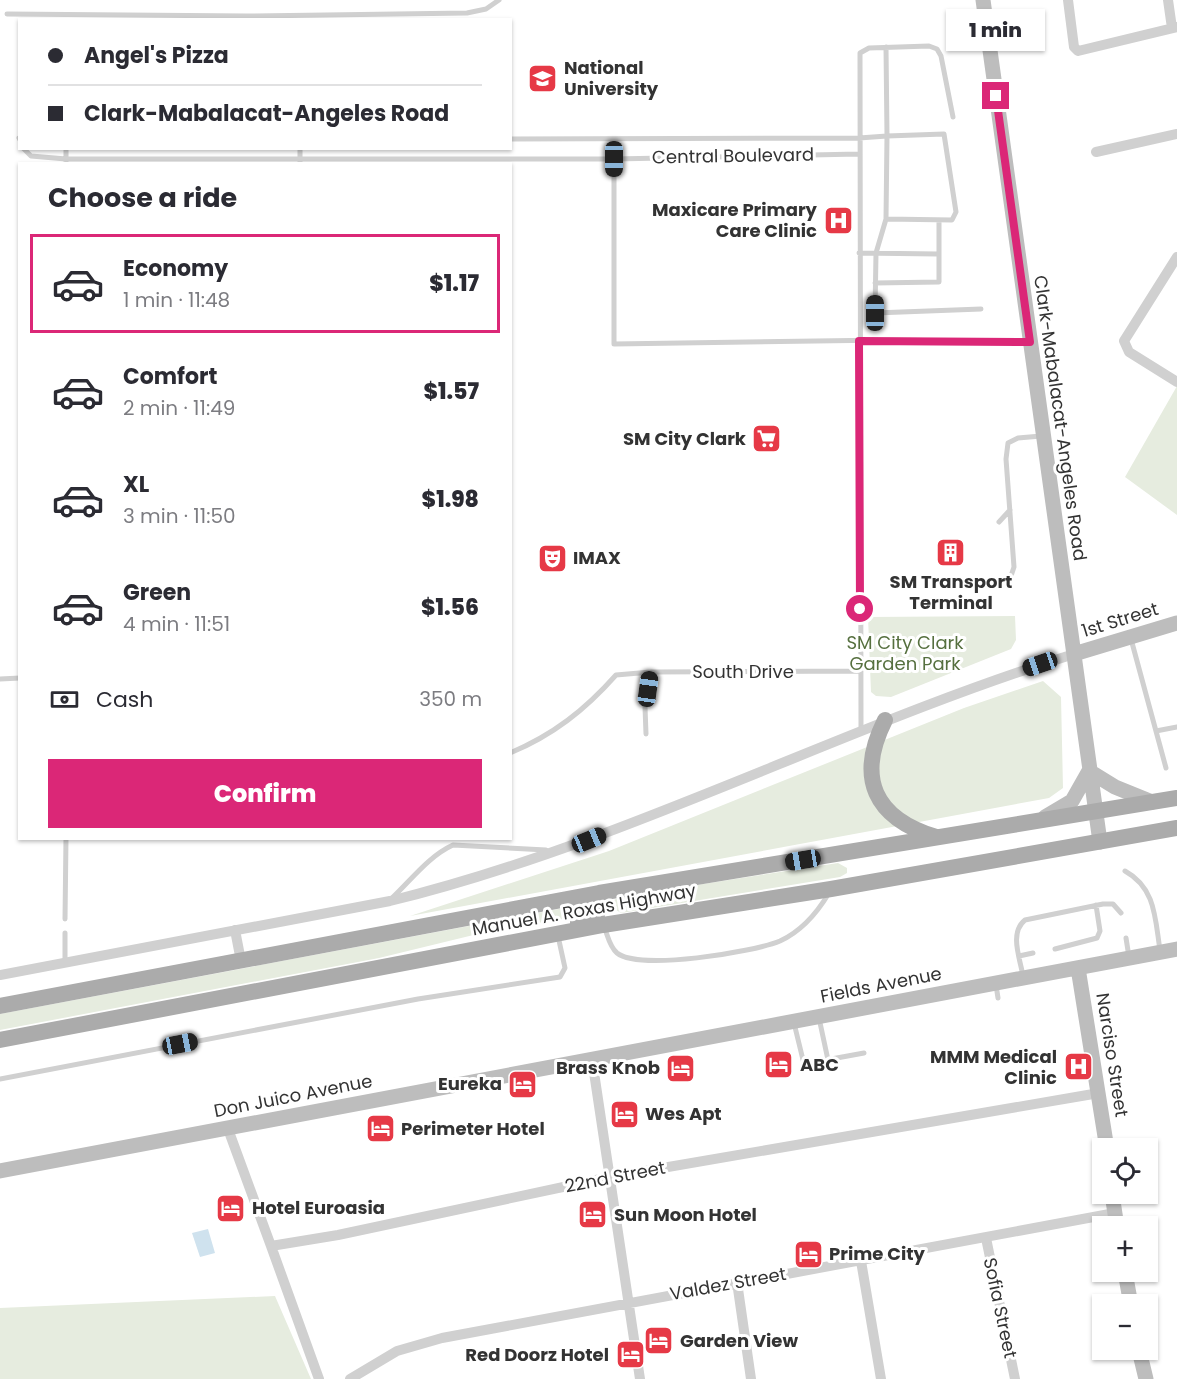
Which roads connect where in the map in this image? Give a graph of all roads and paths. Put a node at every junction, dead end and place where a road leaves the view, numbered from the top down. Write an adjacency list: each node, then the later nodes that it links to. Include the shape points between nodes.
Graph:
1 (499, 0): 5 (lane, via 486,9 467,13)
2 (982, 0): 29 (main road, Clark-Mabalacat-Angeles Road)
3 (1068, 0): 6 (street, via 1074,47 1083,51)
4 (1168, 0): 6 (street)
5 (7, 14)
6 (1175, 27)
7 (886, 47): 8 (lane, via 937,49 942,56); 10 (lane); 11 (lane, via 860,53)
8 (953, 117)
9 (1177, 134): 15 (street)
10 (887, 136): 11 (lane, Central Boulevard); 20 (lane); 21 (lane, Central Boulevard, via 937,133 946,137 956,212 952,220)
11 (860, 138): 13 (lane, Central Boulevard); 16 (lane)
12 (512, 139): 13 (lane, Central Boulevard)
13 (614, 139): 17 (lane)
14 (24, 150): 18 (lane, Central Boulevard, via 31,156)
15 (1096, 152)
16 (860, 154): 17 (lane, Central Boulevard); 22 (lane)
17 (614, 159): 19 (lane, Central Boulevard); 28 (lane, via 614,344)
18 (66, 161): 19 (lane, Central Boulevard)
19 (300, 161)
20 (886, 219): 21 (lane); 23 (lane)
21 (939, 220): 24 (lane)
22 (860, 253): 23 (lane); 28 (lane)
23 (876, 253): 24 (lane); 26 (lane)
24 (939, 254): 26 (lane, via 939,282)
25 (1177, 256): 30 (street, via 1124,341 1129,352)
26 (875, 283): 27 (lane, via 875,313)
27 (981, 309)
28 (859, 341): 29 (lane); 38 (lane)
29 (1030, 342): 31 (main road, Clark-Mabalacat-Angeles Road)
30 (1177, 382)
31 (1043, 436): 32 (lane, via 1008,443); 37 (main road, Clark-Mabalacat-Angeles Road)
32 (1010, 510): 33 (lane); 34 (lane, via 1014,567 1011,579)
33 (999, 522)
34 (1003, 584)
35 (1177, 623): 36 (main road, 1st Street)
36 (1131, 636): 37 (main road, 1st Street); 45 (lane)
37 (1074, 654): 42 (street); 49 (main road, Clark-Mabalacat-Angeles Road)
38 (860, 671): 39 (lane, South Drive); 44 (lane)
39 (651, 672): 46 (lane, via 645,707); 47 (lane, South Drive, via 616,675 565,724)
40 (18, 678): 41 (lane)
41 (0, 679)
42 (885, 720): 44 (street); 55 (main road, via 870,762 881,803 892,818)
43 (1177, 727): 45 (lane)
44 (861, 730): 58 (street)
45 (1156, 731): 48 (lane)
46 (646, 734)
47 (512, 752)
48 (1166, 768)
49 (1089, 771): 51 (main road); 52 (main road, Clark-Mabalacat-Angeles Road); 53 (main road, via 1072,801)
50 (1177, 798): 51 (main road, Manuel A. Roxas Highway)
51 (1152, 802): 52 (main road, Manuel A. Roxas Highway)
52 (1094, 811): 53 (main road, Manuel A. Roxas Highway); 57 (main road, Clark-Mabalacat-Angeles Road)
53 (1036, 822): 55 (main road, Manuel A. Roxas Highway)
54 (1177, 828): 57 (main road, Manuel A. Roxas Highway)
55 (939, 838): 61 (main road, Manuel A. Roxas Highway)
56 (66, 840): 65 (lane)
57 (1100, 842): 60 (main road, Manuel A. Roxas Highway)
58 (560, 851): 62 (street, via 452,886); 62 (lane, via 453,845 435,855)
59 (1125, 871): 73 (lane, via 1150,895)
60 (831, 889): 66 (main road, Manuel A. Roxas Highway); 66 (lane, via 816,914 780,941 693,958 662,962 626,958 611,945)
61 (577, 897): 76 (main road, via 594,902 596,918 444,949); 78 (main road, Manuel A. Roxas Highway)
62 (390, 901): 67 (street)
63 (1096, 905): 64 (lane, via 1113,904); 71 (lane, via 1100,931 1097,938); 75 (lane, via 1025,920 1017,930)
64 (1121, 913)
65 (65, 918)
66 (603, 925): 69 (main road, Manuel A. Roxas Highway)
67 (236, 930): 78 (street); 79 (street)
68 (65, 933): 79 (lane)
69 (558, 933): 76 (main road, Manuel A. Roxas Highway); 90 (lane, via 565,968 560,977 418,999)
70 (1126, 938): 77 (lane)
71 (1055, 949)
72 (1177, 950): 73 (main road, Fields Avenue)
73 (1161, 952): 77 (main road, Fields Avenue)
74 (1033, 954): 75 (lane)
75 (1019, 956): 82 (lane)
76 (433, 957): 86 (main road, Manuel A. Roxas Highway)
77 (1129, 958): 80 (main road, Fields Avenue)
78 (241, 960): 83 (main road, Manuel A. Roxas Highway)
79 (64, 963): 81 (street)
80 (1078, 968): 82 (main road, Fields Avenue); 91 (main road, Narciso Street)
81 (0, 975)
82 (1023, 978): 84 (main road, Fields Avenue, via 996,991)
83 (0, 1006)
84 (819, 1016): 85 (main road, Fields Avenue); 89 (lane)
85 (794, 1021): 88 (main road, Fields Avenue); 89 (lane, via 804,1064)
86 (0, 1040)
87 (864, 1053): 89 (lane)
88 (592, 1059): 92 (main road, Don Juico Avenue); 95 (street)
89 (828, 1060)
90 (0, 1079)
91 (1099, 1093): 93 (main road, Narciso Street); 95 (street, 22nd Street)
92 (228, 1129): 94 (main road, Don Juico Avenue); 98 (street)
93 (1105, 1138)
94 (0, 1171)
95 (610, 1177): 98 (street, 22nd Street); 101 (street)
96 (1092, 1223): 97 (street, Valdez Street)
97 (986, 1238): 99 (street, Valdez Street); 108 (street, Sofia Street)
98 (271, 1246): 103 (street)
99 (861, 1261): 100 (street, Valdez Street); 107 (street)
100 (737, 1282): 101 (street, Valdez Street); 106 (street)
101 (629, 1301): 104 (street, Valdez Street, via 419,1343 376,1361); 105 (street)
102 (1141, 1360): 109 (main road)
103 (319, 1379)
104 (350, 1379)
105 (640, 1379)
106 (752, 1379)
107 (881, 1379)
108 (1015, 1379)
109 (1146, 1379)

